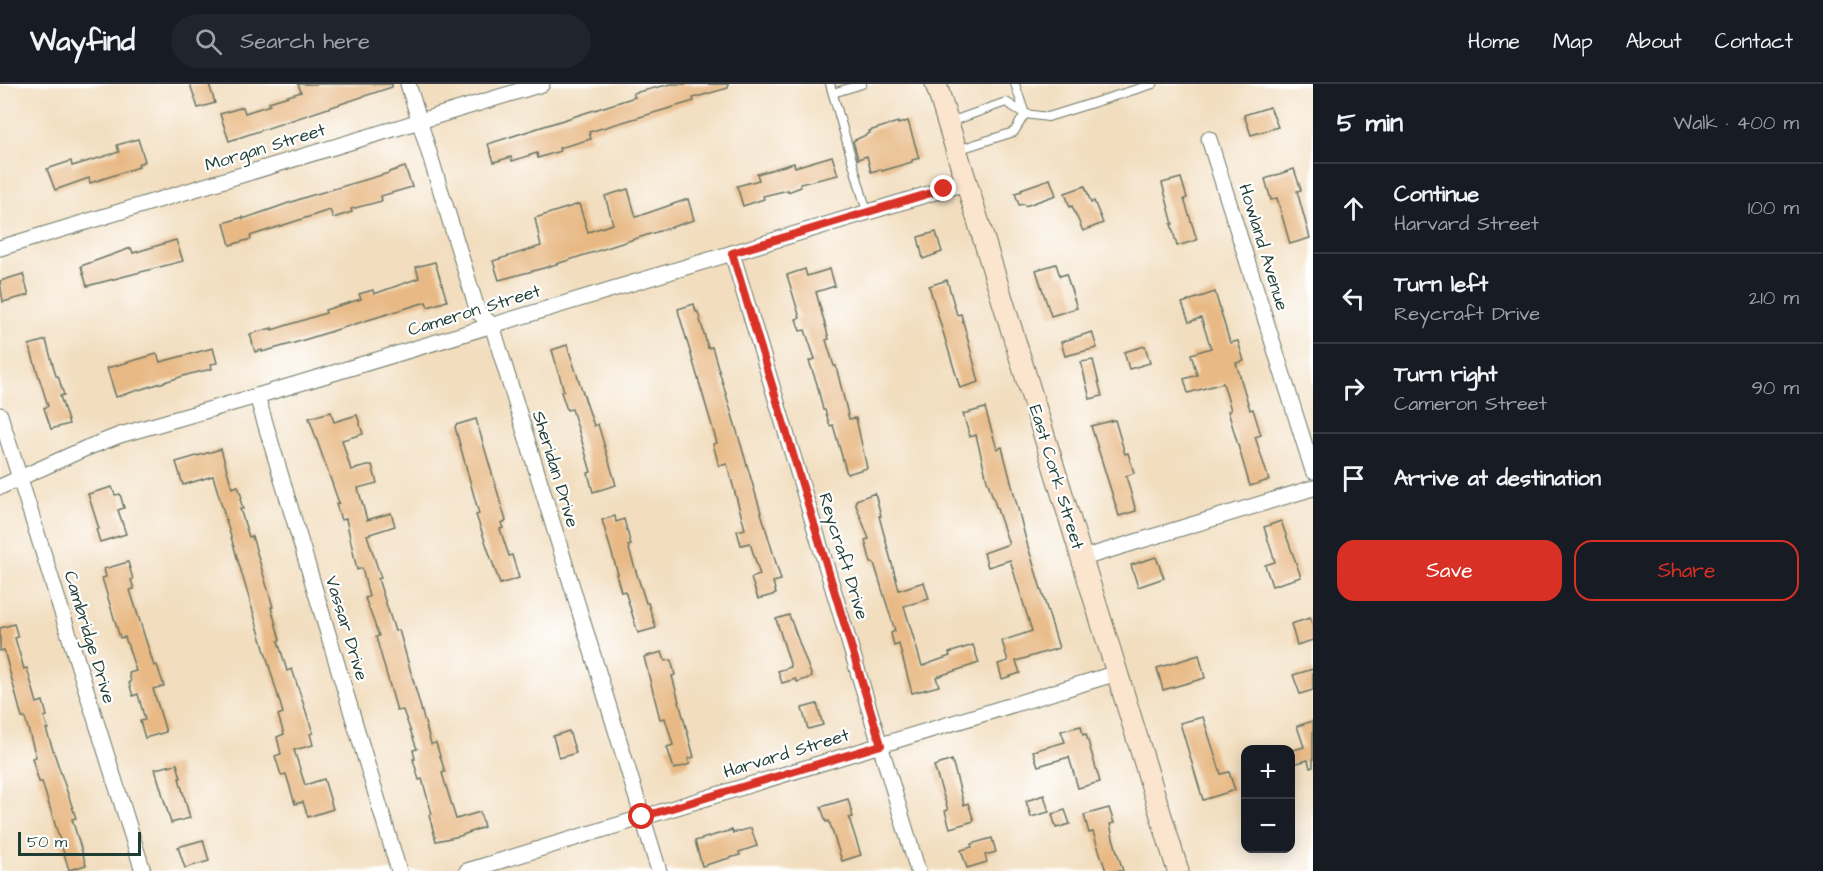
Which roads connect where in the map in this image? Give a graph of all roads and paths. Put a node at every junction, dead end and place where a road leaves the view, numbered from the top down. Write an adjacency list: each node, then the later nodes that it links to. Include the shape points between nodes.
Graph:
1 (408, 84): 10 (street, Sheridan Drive)
2 (542, 84): 10 (street, Morgan Street)
3 (830, 84): 8 (lane)
4 (862, 84): 8 (lane)
5 (936, 84): 11 (street, East Cork Street)
6 (1016, 84): 9 (lane)
7 (1153, 84): 9 (lane, via 1048,117)
8 (833, 93): 15 (lane)
9 (1025, 114): 11 (lane, via 1006,102); 13 (lane, via 1014,132)
10 (420, 121): 16 (street, Morgan Street); 18 (street, Sheridan Drive, via 478,312)
11 (948, 123): 13 (street, East Cork Street)
12 (1209, 139): 21 (street, Howland Avenue)
13 (956, 151): 14 (street, East Cork Street)
14 (965, 183): 15 (street, Cameron Street); 25 (street, East Cork Street)
15 (867, 212): 17 (street, Cameron Street)
16 (0, 248)
17 (732, 253): 18 (street, Cameron Street); 27 (street, Reycraft Drive)
18 (492, 325): 19 (street, Cameron Street); 28 (street, Sheridan Drive)
19 (257, 396): 22 (street, Cameron Street, via 120,435); 30 (street, Vassar Drive)
20 (0, 415): 22 (street, Cambridge Drive)
21 (1313, 471)
22 (20, 479): 23 (street, Cameron Street); 29 (street, Cambridge Drive)
23 (0, 488)
24 (1313, 488): 25 (street)
25 (1083, 558): 26 (street, East Cork Street)
26 (1117, 673): 27 (street, Harvard Street); 34 (street, East Cork Street)
27 (881, 745): 28 (street, Harvard Street); 33 (street, Reycraft Drive)
28 (642, 817): 31 (street, Harvard Street); 32 (street, Sheridan Drive)
29 (143, 871)
30 (399, 871)
31 (467, 871)
32 (659, 871)
33 (918, 871)
34 (1178, 871)

